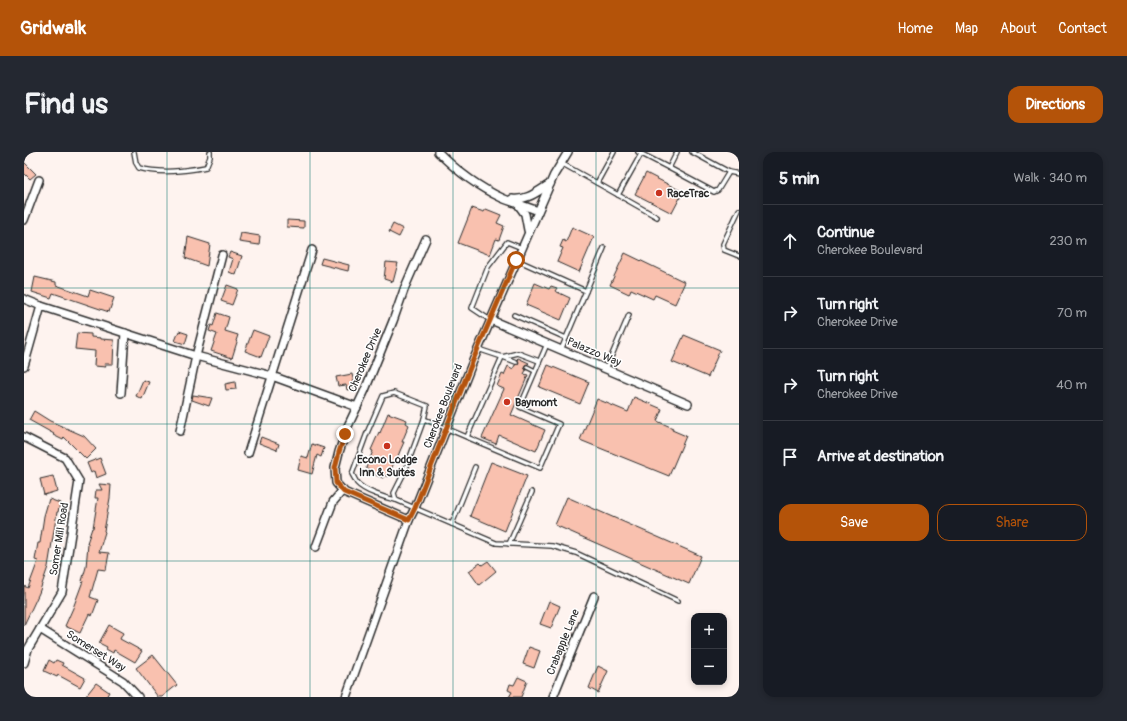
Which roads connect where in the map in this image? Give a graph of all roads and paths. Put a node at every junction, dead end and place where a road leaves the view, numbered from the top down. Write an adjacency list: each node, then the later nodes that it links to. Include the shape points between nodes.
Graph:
1 (134, 152): 2 (lane, via 139,168 149,171 183,171 206,167)
2 (210, 152)
3 (438, 152): 30 (street, via 476,184)
4 (568, 152): 15 (street, Cherokee Boulevard)
5 (614, 152): 27 (lane)
6 (650, 152): 11 (lane)
7 (677, 152): 18 (lane)
8 (693, 152): 12 (lane); 13 (lane)
9 (640, 153): 11 (lane); 29 (lane)
10 (657, 156): 14 (lane)
11 (647, 157): 14 (lane)
12 (691, 158)
13 (705, 159): 16 (lane); 17 (lane)
14 (655, 161): 18 (lane)
15 (561, 163): 27 (lane); 28 (street, Cherokee Boulevard)
16 (713, 163): 19 (lane); 21 (lane)
17 (702, 164)
18 (669, 168): 23 (lane)
19 (710, 168)
20 (684, 171): 23 (lane)
21 (729, 172): 22 (lane); 26 (lane, via 714,192 703,183)
22 (739, 174)
23 (682, 175): 26 (lane)
24 (696, 177): 26 (lane)
25 (39, 180): 35 (street)
26 (694, 181)
27 (597, 183): 29 (lane)
28 (550, 184): 30 (street, via 528,198 516,200); 33 (street, Cherokee Boulevard)
29 (618, 195): 34 (lane)
30 (501, 197): 31 (street)
31 (517, 203): 33 (street); 36 (street, via 525,214)
32 (739, 210): 42 (lane, via 723,244 724,250)
33 (538, 211): 36 (street, Cherokee Boulevard)
34 (657, 217)
35 (24, 220)
36 (529, 231): 38 (street, Cherokee Boulevard)
37 (426, 239): 66 (street, Cherokee Drive)
38 (522, 248): 43 (street, Cherokee Boulevard); 49 (lane, via 507,242 488,267 472,308)
39 (604, 248): 44 (lane)
40 (312, 250): 63 (street)
41 (222, 255): 55 (street)
42 (739, 256)
43 (516, 260): 44 (lane); 49 (street, Cherokee Boulevard)
44 (586, 291): 51 (lane)
45 (24, 299): 46 (street)
46 (41, 306): 50 (street); 59 (street)
47 (514, 315): 51 (lane)
48 (629, 315): 61 (lane)
49 (491, 320): 52 (street, Palazzo Way); 53 (street, Cherokee Boulevard)
50 (125, 333): 55 (street); 64 (street)
51 (566, 338): 54 (lane)
52 (547, 344): 54 (street, Palazzo Way); 57 (lane)
53 (478, 349): 56 (lane); 68 (street, Cherokee Boulevard)
54 (561, 350): 61 (street, Palazzo Way)
55 (196, 356): 63 (street); 69 (street)
56 (502, 356): 57 (lane, via 518,353); 58 (lane); 71 (lane)
57 (539, 361): 62 (lane)
58 (516, 362)
59 (24, 366)
60 (527, 367): 62 (lane)
61 (606, 369): 65 (street, Palazzo Way)
62 (535, 371): 71 (lane, via 520,407 559,424 540,468)
63 (272, 376): 66 (street); 72 (street)
64 (120, 393)
65 (688, 404)
66 (357, 407): 74 (street, Cherokee Drive, via 348,426 335,468 336,483)
67 (424, 419): 68 (lane); 76 (lane, via 394,493); 76 (lane, via 427,406 394,394 383,396 366,433 352,474 357,484)
68 (446, 428): 71 (lane); 77 (street, Cherokee Boulevard)
69 (180, 431)
70 (24, 437): 84 (street, Somer Mill Road, via 65,458 79,481 62,592)
71 (467, 437)
72 (248, 453)
73 (475, 467): 79 (lane)
74 (342, 490): 78 (street); 81 (street, via 333,502)
75 (532, 492): 80 (lane)
76 (396, 500): 77 (lane)
77 (415, 508): 78 (street, Cherokee Boulevard); 79 (lane)
78 (409, 520): 87 (street, Cherokee Boulevard)
79 (452, 524): 80 (lane, via 496,543)
80 (509, 544): 83 (lane, via 552,546 576,553)
81 (316, 547)
82 (594, 596): 88 (street, Crabapple Lane)
83 (678, 601)
84 (40, 629): 85 (street, Somer Mill Road, via 28,649); 86 (street, Somerset Way, via 123,681)
85 (24, 663)
86 (138, 697)
87 (346, 697)
88 (553, 697)

